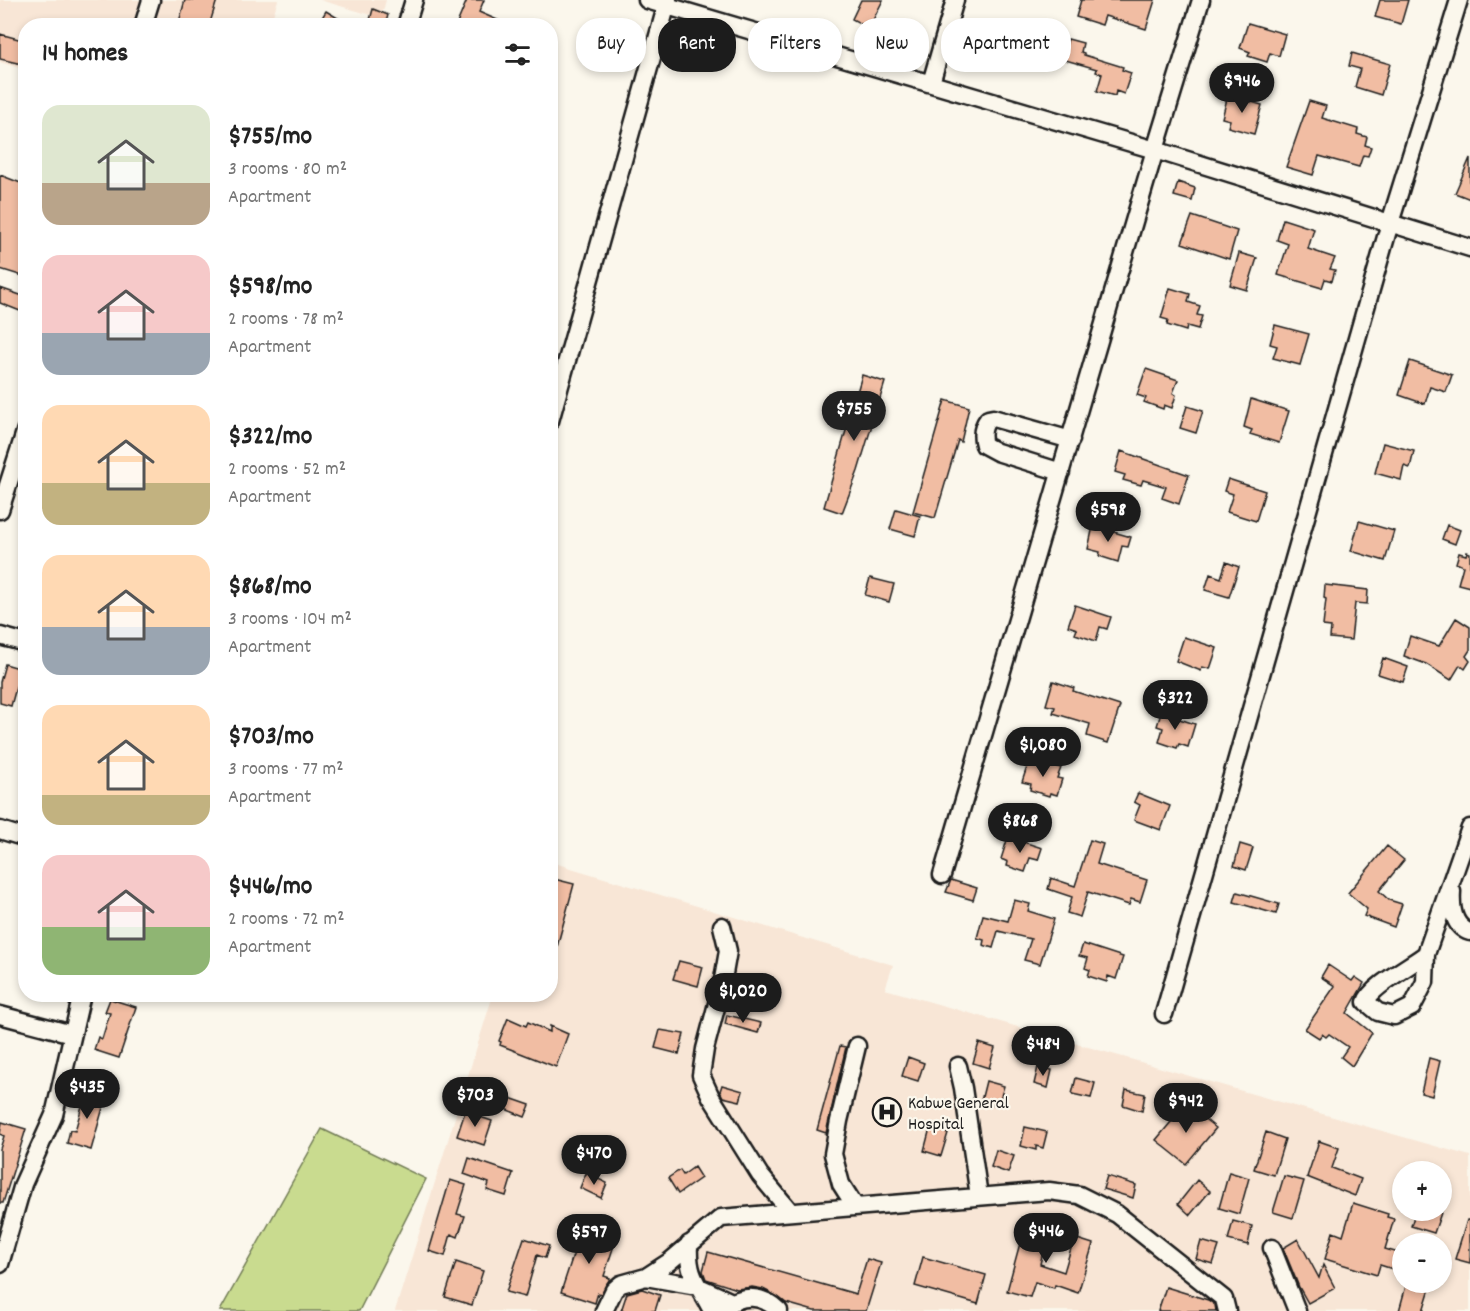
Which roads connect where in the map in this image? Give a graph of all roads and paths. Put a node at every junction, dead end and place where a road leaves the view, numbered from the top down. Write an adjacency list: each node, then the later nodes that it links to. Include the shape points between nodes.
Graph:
1 (152, 0): 8 (street)
2 (414, 0): 9 (street)
3 (647, 0): 7 (street)
4 (955, 0): 10 (street)
5 (1201, 0): 11 (street)
6 (1459, 0): 12 (street)
7 (667, 3): 10 (street); 14 (street)
8 (146, 18)
9 (408, 18)
10 (931, 83): 11 (street)
11 (1155, 150): 12 (street); 15 (street)
12 (1390, 223): 13 (street); 30 (street)
13 (1470, 248)
14 (558, 392)
15 (1071, 440): 17 (street); 17 (street, via 993,418 985,423 981,435 984,445 998,452)
16 (18, 454): 18 (street)
17 (1061, 472): 24 (street)
18 (0, 510)
19 (0, 636): 20 (street)
20 (18, 642)
21 (1470, 828): 25 (street)
22 (0, 830): 23 (street)
23 (18, 836)
24 (942, 875)
25 (1453, 878): 27 (street, via 1451,904 1457,922); 28 (street)
26 (722, 926): 38 (street, via 728,951 701,1075 760,1175)
27 (1470, 932)
28 (1426, 954)
29 (80, 1002): 32 (street)
30 (1164, 1014)
31 (0, 1015): 32 (street)
32 (72, 1034): 37 (street, via 54,1115)
33 (857, 1046): 36 (street, via 833,1154 841,1184)
34 (958, 1066): 35 (street)
35 (978, 1196): 36 (street); 48 (street, via 1049,1191 1078,1195 1117,1214 1224,1299)
36 (855, 1206): 38 (street)
37 (8, 1210): 41 (street)
38 (790, 1211): 39 (street, via 721,1218)
39 (689, 1245): 42 (street); 43 (street, via 691,1275)
40 (1272, 1248): 49 (street)
41 (0, 1264)
42 (646, 1277): 43 (street); 45 (street, via 621,1284)
43 (697, 1286): 44 (street); 46 (street)
44 (727, 1306): 47 (street, via 756,1297)
45 (604, 1311)
46 (712, 1311)
47 (779, 1311)
48 (1227, 1311)
49 (1297, 1311)

